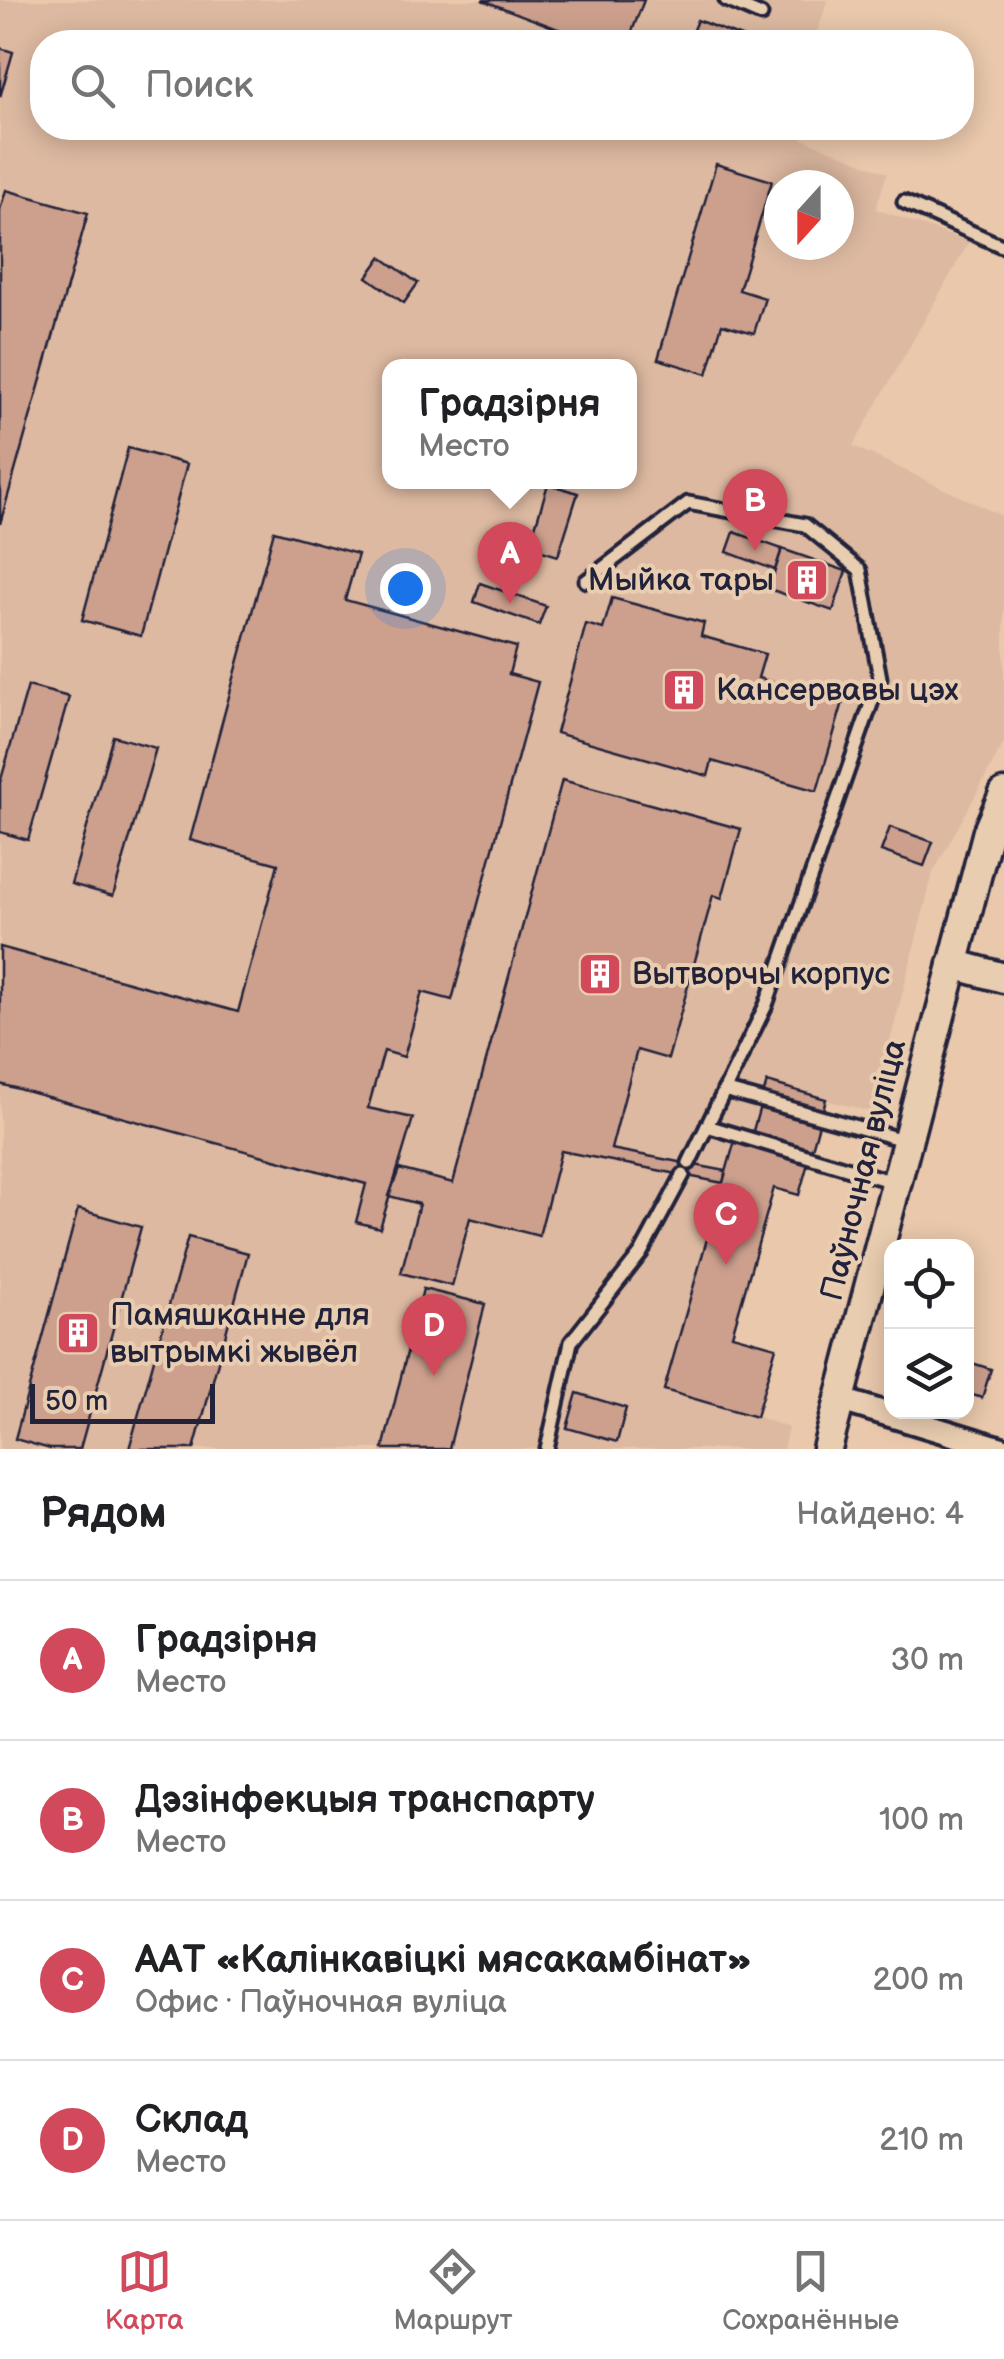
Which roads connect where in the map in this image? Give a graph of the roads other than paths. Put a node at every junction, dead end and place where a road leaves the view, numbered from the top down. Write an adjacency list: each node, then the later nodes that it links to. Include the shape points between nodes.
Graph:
1 (726, 0): 2 (lane)
2 (761, 15)
3 (904, 202): 4 (lane)
4 (1004, 247)
5 (586, 581): 9 (lane, via 688,504 805,525 860,570 880,678 766,1005)
6 (1004, 794): 7 (street, Паўночная вуліца)
7 (953, 964): 8 (street); 11 (street, Паўночная вуліца)
8 (1004, 978)
9 (724, 1090): 10 (lane); 11 (lane)
10 (707, 1126): 12 (lane); 14 (lane, via 642,1253 571,1342)
11 (907, 1141): 12 (street, Паўночная вуліца)
12 (896, 1183): 13 (street, Паўночная вуліца)
13 (841, 1400): 15 (street, Паўночная вуліца); 16 (street)
14 (546, 1449)
15 (827, 1449)
16 (1002, 1449)

